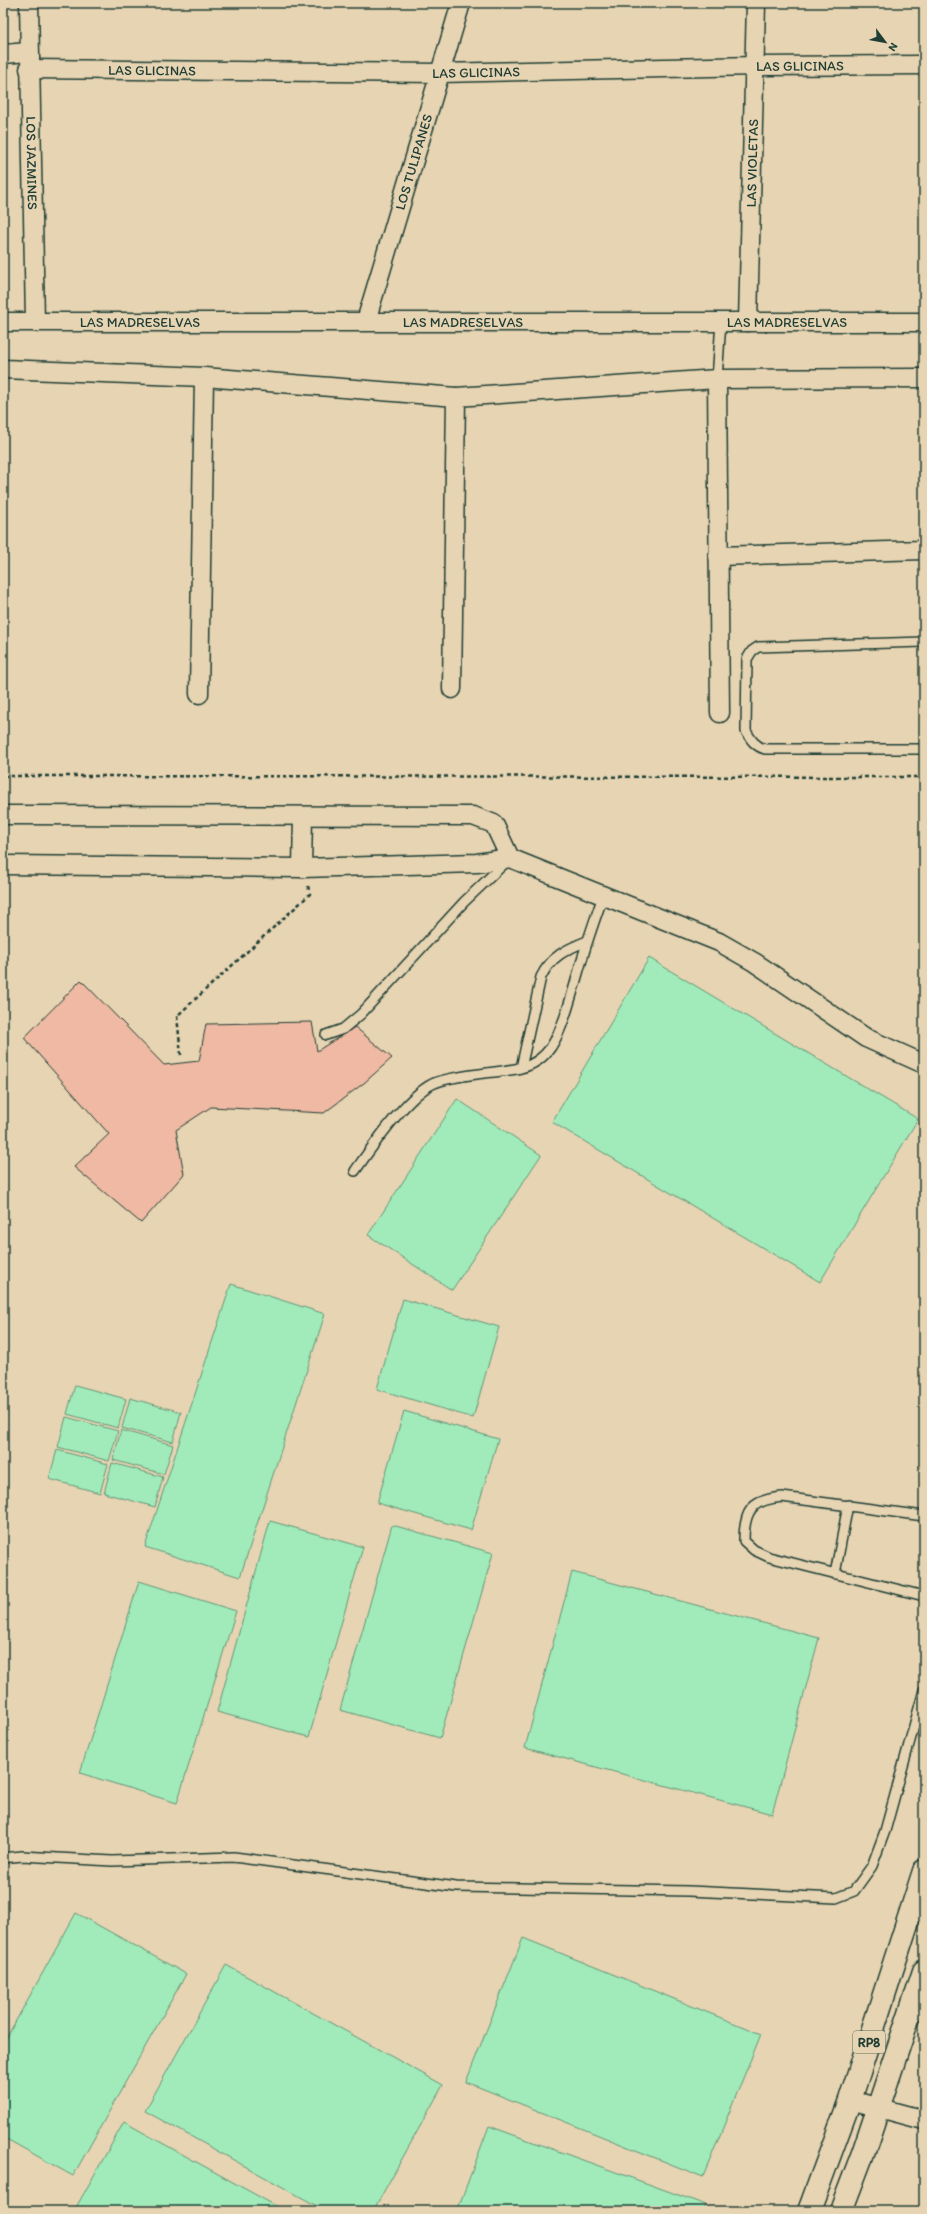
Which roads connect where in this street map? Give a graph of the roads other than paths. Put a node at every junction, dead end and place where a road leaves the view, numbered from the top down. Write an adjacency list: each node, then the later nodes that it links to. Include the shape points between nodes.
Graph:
1 (29, 3): 5 (street, LOS JAZMINES)
2 (461, 3): 8 (street, LOS TULIPANES)
3 (756, 3): 7 (street, LAS VIOLETAS)
4 (3, 54): 5 (street, LAS GLICINAS)
5 (28, 61): 8 (street, LAS GLICINAS); 11 (street, LOS JAZMINES)
6 (924, 65): 7 (street, LAS GLICINAS)
7 (756, 66): 8 (street, LAS GLICINAS); 13 (street, LAS VIOLETAS)
8 (441, 73): 9 (street, LOS TULIPANES)
9 (366, 321): 11 (street, LAS MADRESELVAS); 12 (street, LAS MADRESELVAS)
10 (3, 322): 11 (street, LAS MADRESELVAS)
11 (35, 322)
12 (721, 322): 13 (street, LAS MADRESELVAS); 18 (lane)
13 (748, 322): 14 (street, LAS MADRESELVAS)
14 (924, 322)
15 (3, 369): 16 (street)
16 (204, 377): 19 (street); 24 (street)
17 (924, 378): 18 (street)
18 (717, 379): 19 (street); 21 (street)
19 (456, 397): 23 (street)
20 (924, 550): 21 (street)
21 (718, 556): 25 (street)
22 (924, 642): 26 (lane, via 758,647 747,659 746,731 758,747 765,750)
23 (452, 689)
24 (199, 694)
25 (720, 713)
26 (924, 749)
27 (3, 816): 28 (street)
28 (303, 816): 29 (street, via 473,816 494,824); 31 (street)
29 (510, 858): 31 (street, via 477,863); 32 (street); 34 (lane, via 464,902 361,1014 343,1029)
30 (3, 865): 31 (street)
31 (302, 868)
32 (604, 896): 33 (lane); 35 (street, via 732,948 866,1038)
33 (587, 941): 36 (lane, via 571,997 553,1042 544,1056 528,1067); 36 (lane, via 564,950 545,968)
34 (326, 1035)
35 (924, 1064)
36 (521, 1068): 37 (lane, via 454,1078 430,1086 404,1109 375,1142)
37 (355, 1171)
38 (848, 1505): 39 (lane); 40 (lane); 40 (lane, via 782,1497 766,1499 750,1509 744,1522 744,1541 754,1550 769,1557)
39 (924, 1516)
40 (835, 1574): 41 (lane)
41 (924, 1596)
42 (924, 1690): 43 (lane, via 872,1866 854,1890 836,1898 689,1891 456,1887 234,1857 112,1861 22,1856)
43 (3, 1858)
44 (924, 1871): 46 (main road, RP8)
45 (924, 1971): 47 (main road, RP8)
46 (850, 2100): 47 (street); 49 (main road, RP8)
47 (877, 2109): 48 (street); 50 (main road, RP8)
48 (924, 2120)
49 (810, 2211)
50 (841, 2211)

